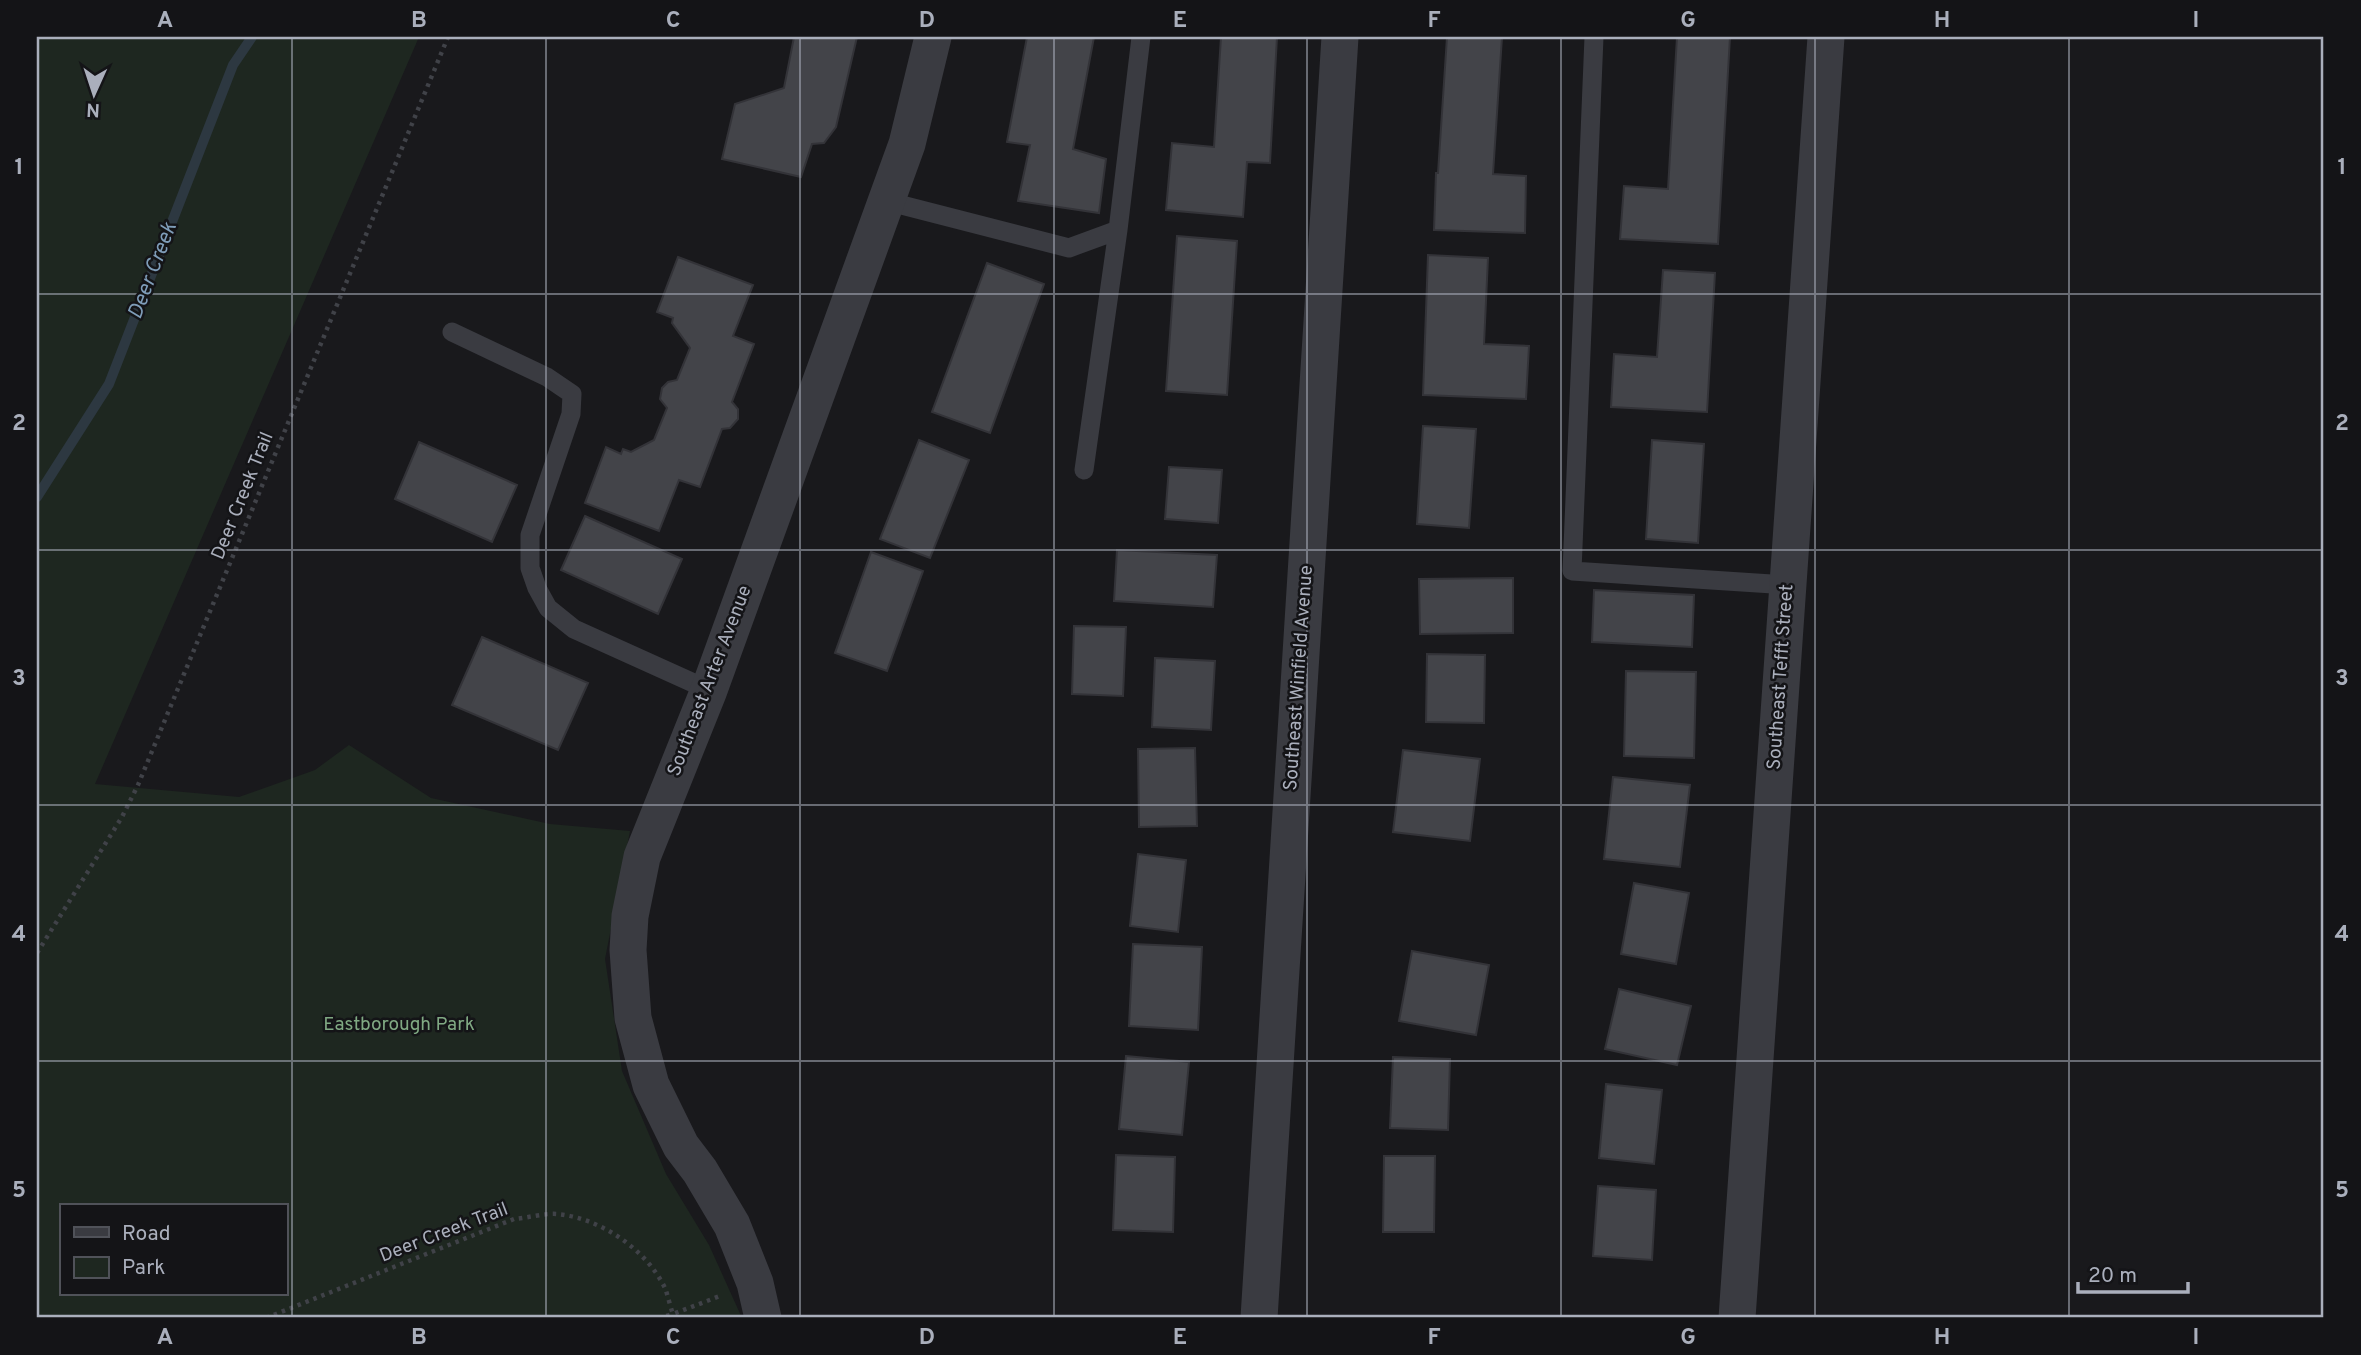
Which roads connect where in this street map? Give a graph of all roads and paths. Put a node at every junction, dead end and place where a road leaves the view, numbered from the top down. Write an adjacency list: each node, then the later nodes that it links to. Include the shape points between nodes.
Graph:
1 (448, 37): 13 (path, Deer Creek Trail, via 138,785)
2 (933, 37): 7 (street, Southeast Arter Avenue, via 907,144)
3 (1141, 37): 8 (lane)
4 (1340, 37): 19 (street, Southeast Winfield Avenue)
5 (1594, 37): 11 (lane, via 1572,571)
6 (1826, 37): 11 (street, Southeast Tefft Street)
7 (886, 201): 8 (lane, via 1069,248); 12 (street, Southeast Arter Avenue)
8 (1118, 230): 10 (lane)
9 (452, 332): 12 (lane, via 547,377 572,394 571,414 530,535 530,568 548,608 574,629)
10 (1084, 470)
11 (1787, 585): 20 (street, Southeast Tefft Street)
12 (709, 690): 14 (street, Southeast Arter Avenue, via 642,858 630,916 629,984 651,1085 681,1146 732,1225)
13 (37, 953)
14 (755, 1283): 15 (path); 18 (street, Southeast Arter Avenue)
15 (673, 1314): 16 (path, Deer Creek Trail, via 664,1288 643,1258 613,1233 555,1213 514,1219); 17 (path)
16 (266, 1318)
17 (658, 1318)
18 (763, 1318)
19 (1259, 1318)
20 (1737, 1318)

